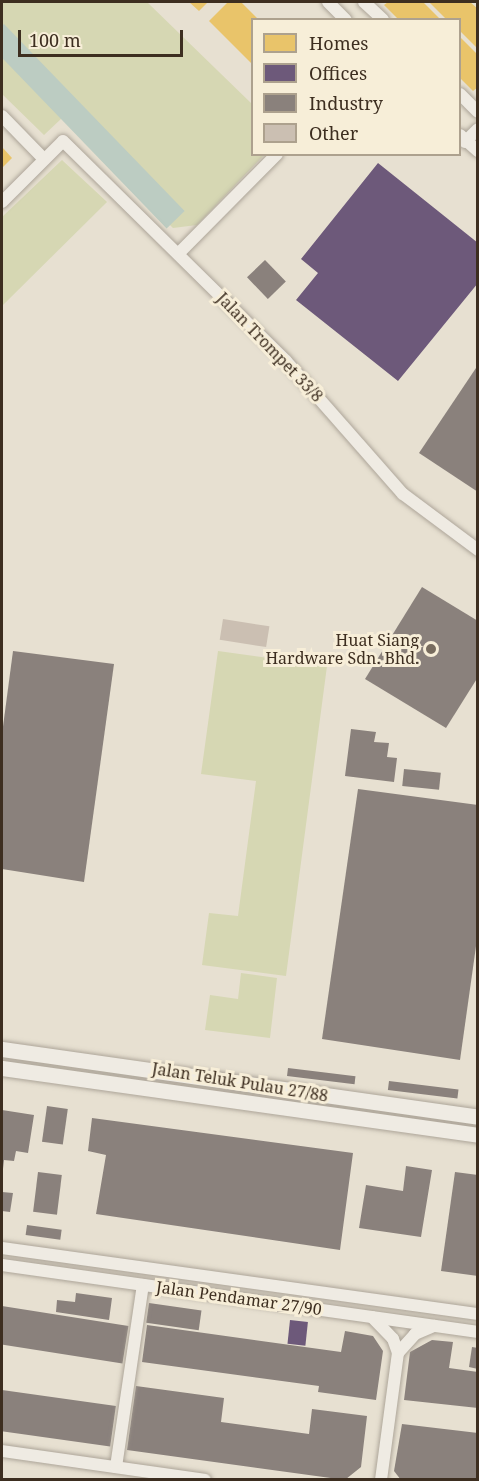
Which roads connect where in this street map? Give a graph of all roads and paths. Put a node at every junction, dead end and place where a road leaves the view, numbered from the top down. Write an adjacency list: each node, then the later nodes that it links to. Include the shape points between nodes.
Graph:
1 (328, 2): 3 (street)
2 (364, 2): 4 (street)
3 (344, 18)
4 (381, 18)
5 (461, 96): 6 (street)
6 (477, 112)
7 (2, 116): 12 (street)
8 (477, 129): 9 (street)
9 (462, 138): 10 (street)
10 (477, 151)
11 (275, 156): 14 (street)
12 (44, 159): 13 (street); 14 (street, Jalan Trompet 33/8, via 63,141)
13 (2, 202)
14 (178, 253): 15 (street, Jalan Trompet 33/8, via 286,361 403,494)
15 (477, 550)
16 (2, 1049): 18 (street, Jalan Teluk Pulau 27/88)
17 (2, 1068): 19 (street, Jalan Teluk Pulau 27/88)
18 (477, 1117)
19 (477, 1135)
20 (2, 1248): 23 (street, Jalan Pendamar 27/90)
21 (2, 1265): 22 (street, Jalan Pendamar 27/90)
22 (143, 1285): 24 (street, Jalan Pendamar 27/90); 29 (street)
23 (477, 1314)
24 (372, 1317): 25 (street, Jalan Pendamar 27/90); 27 (street, via 393,1340)
25 (435, 1326): 26 (street, Jalan Pendamar 27/90); 27 (street, via 415,1334)
26 (477, 1332)
27 (398, 1353): 31 (street)
28 (2, 1451): 29 (street)
29 (116, 1467): 30 (street)
30 (205, 1479)
31 (381, 1479)

